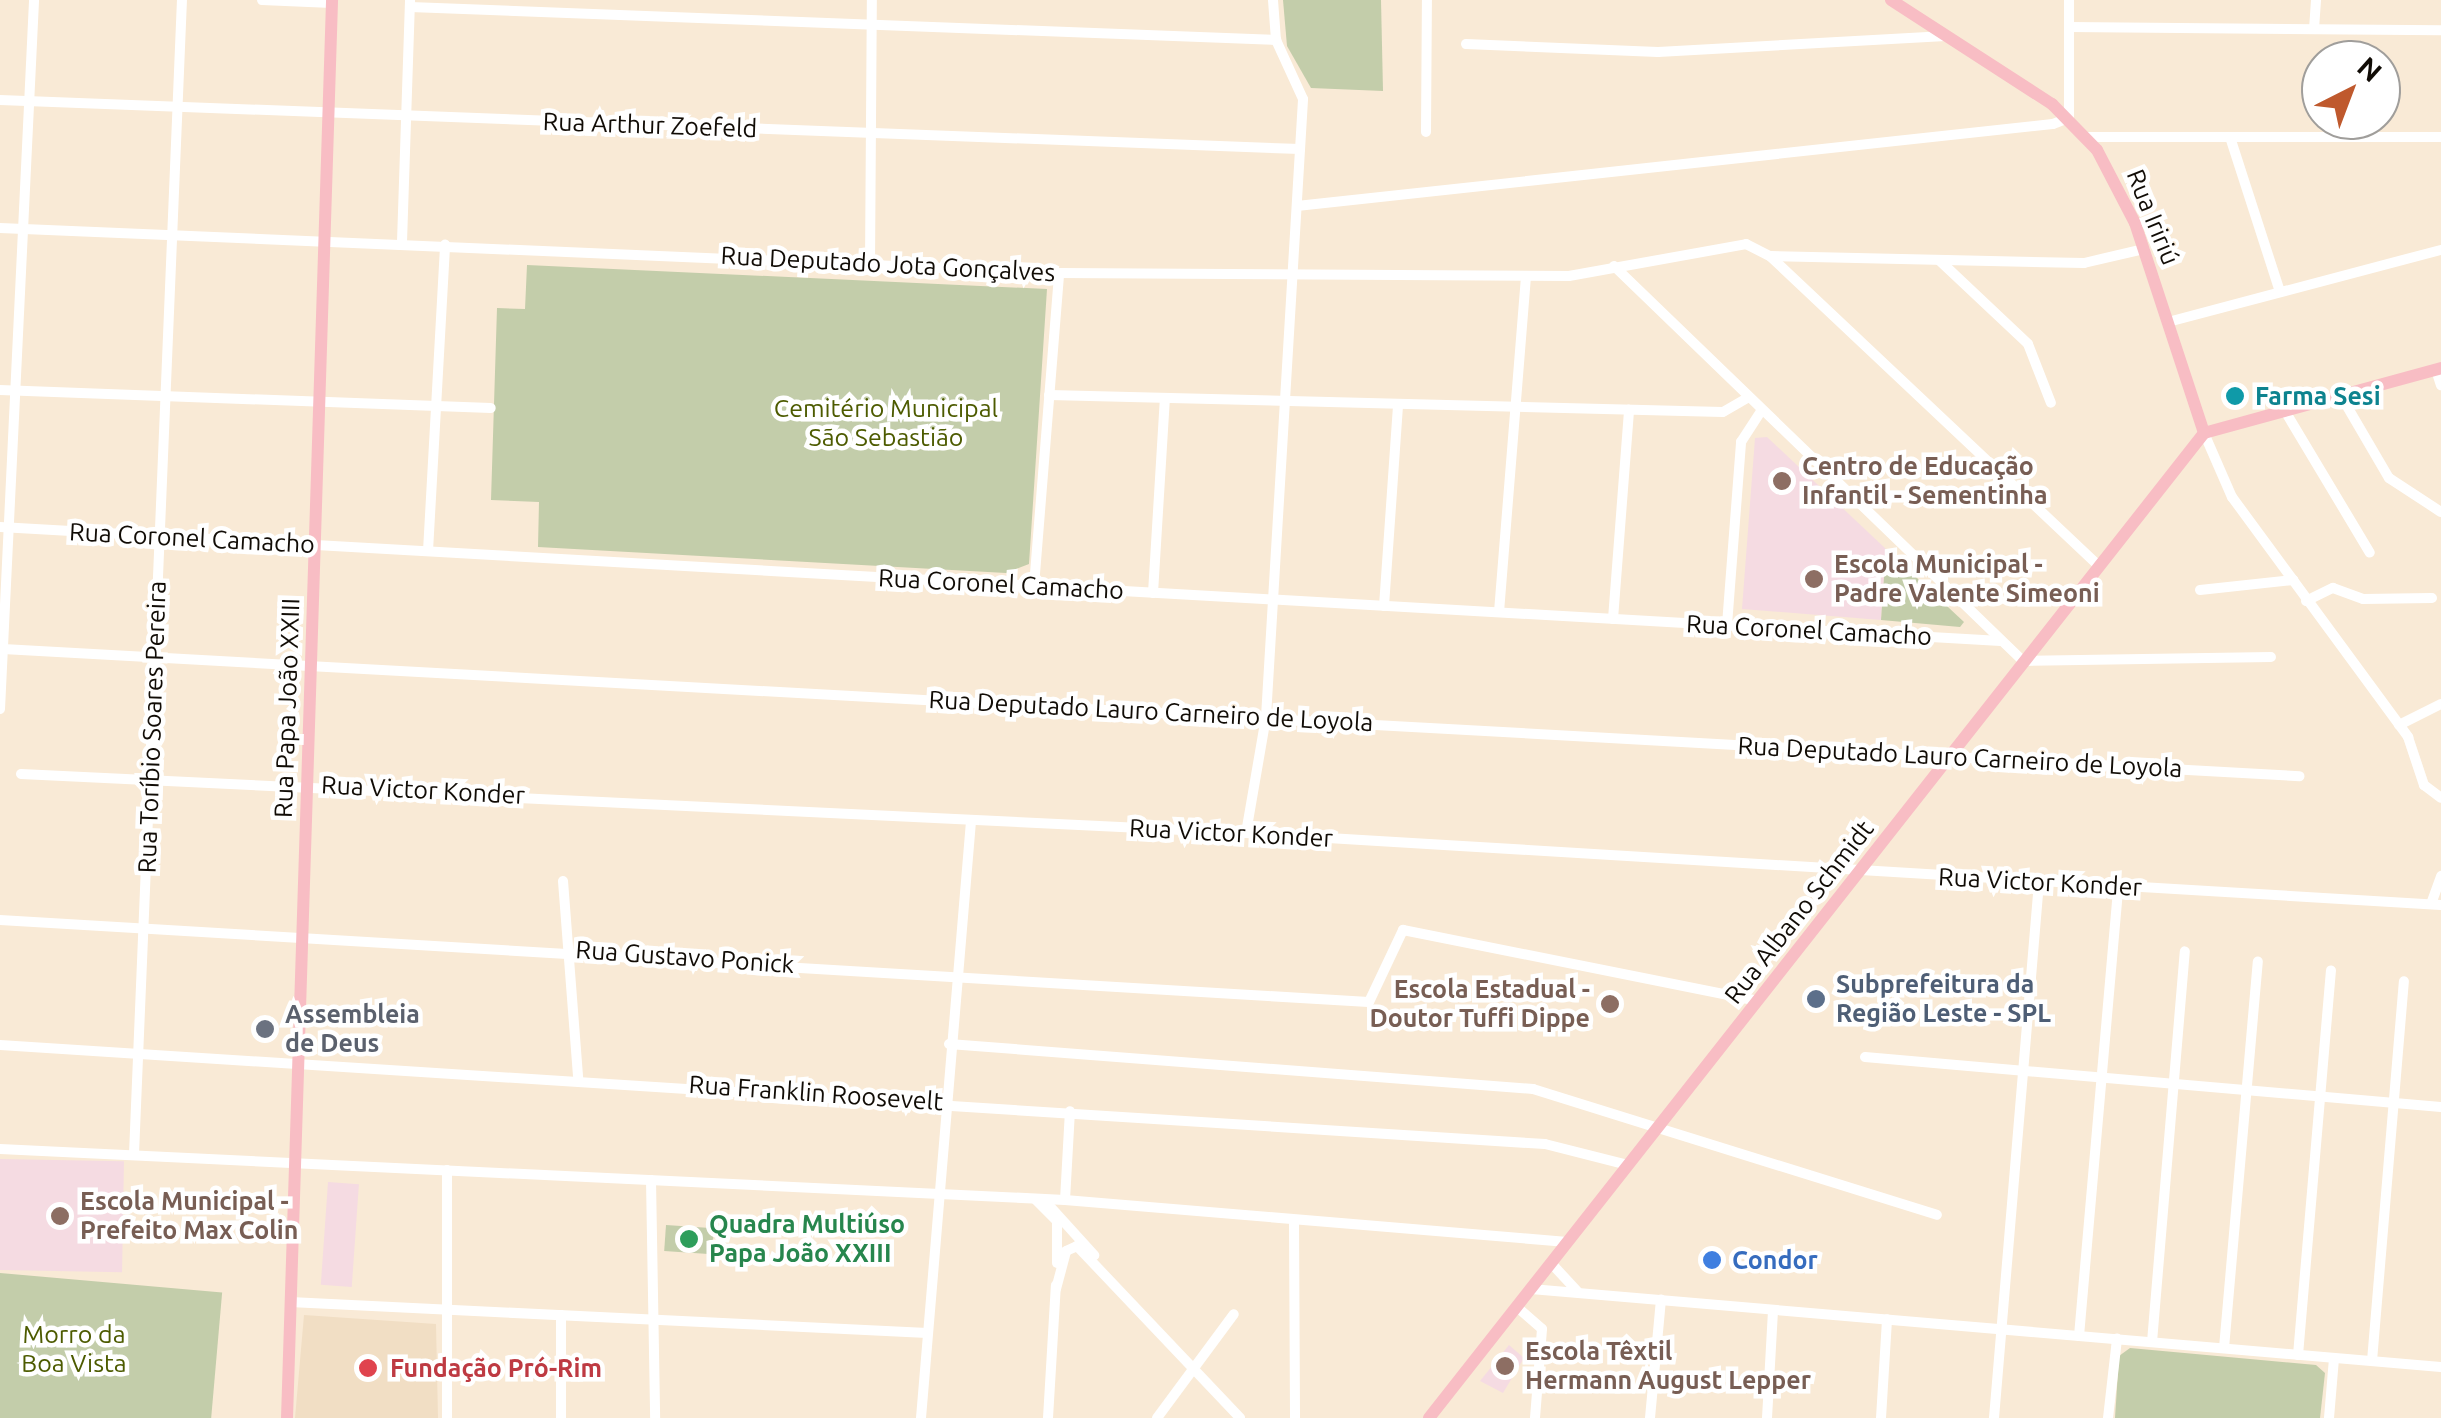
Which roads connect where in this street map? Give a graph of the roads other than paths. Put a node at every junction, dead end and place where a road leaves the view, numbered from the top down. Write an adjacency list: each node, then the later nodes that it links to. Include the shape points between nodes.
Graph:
1 (34, 0): 22 (street)
2 (182, 0): 23 (street, Rua Toríbio Soares Pereira)
3 (262, 0): 11 (street)
4 (872, 0): 14 (street)
5 (1273, 0): 19 (street)
6 (1427, 0): 27 (street)
7 (1891, 0): 13 (main road, Rua Iririú)
8 (1919, 0): 13 (street)
9 (2069, 0): 15 (street)
10 (2316, 0): 16 (street)
11 (332, 1): 24 (main road, Rua Papa João XXIII)
12 (410, 4): 14 (street); 25 (street)
13 (1910, 12): 18 (main road, Rua Iririú)
14 (872, 25): 19 (street); 28 (street)
15 (2069, 27): 16 (street); 26 (street)
16 (2314, 29): 17 (street)
17 (2441, 30)
18 (1947, 36): 20 (street, via 1644,52); 26 (main road, Rua Iririú)
19 (1276, 40): 32 (street, via 1302,90)
20 (1466, 44)
21 (0, 100): 22 (street, Rua Arthur Zoefeld)
22 (29, 101): 23 (street, Rua Arthur Zoefeld); 35 (street)
23 (178, 107): 24 (street, Rua Arthur Zoefeld); 36 (street, Rua Toríbio Soares Pereira)
24 (329, 113): 25 (street, Rua Arthur Zoefeld); 37 (main road, Rua Papa João XXIII)
25 (406, 116): 28 (street, Rua Arthur Zoefeld); 38 (street)
26 (2069, 118): 29 (main road, Rua Iririú); 33 (street)
27 (1426, 132)
28 (871, 133): 32 (street, Rua Arthur Zoefeld); 44 (street)
29 (2087, 137): 30 (street); 40 (main road, Rua Iririú)
30 (2230, 137): 31 (street); 49 (street)
31 (2441, 137)
32 (1300, 150): 33 (street)
33 (1297, 206): 47 (street)
34 (0, 228): 35 (street, Rua Deputado Jota Gonçalves)
35 (23, 229): 36 (street, Rua Deputado Jota Gonçalves); 54 (street)
36 (172, 234): 37 (street, Rua Deputado Jota Gonçalves); 56 (street, Rua Toríbio Soares Pereira)
37 (325, 240): 38 (street, Rua Deputado Jota Gonçalves); 60 (main road, Rua Papa João XXIII)
38 (402, 242): 39 (street, Rua Deputado Jota Gonçalves)
39 (445, 244): 44 (street, Rua Deputado Jota Gonçalves); 64 (street)
40 (2144, 249): 43 (street, Rua Deputado Jota Gonçalves, via 2084,262); 50 (main road, Rua Iririú)
41 (2441, 250): 49 (street)
42 (1770, 256): 43 (street, Rua Deputado Jota Gonçalves); 45 (street, Rua Deputado Jota Gonçalves, via 1736,244); 77 (street)
43 (1939, 259): 62 (street, via 2028,344)
44 (870, 265): 46 (street, Rua Deputado Jota Gonçalves)
45 (1614, 266): 48 (street, Rua Deputado Jota Gonçalves); 58 (street)
46 (1058, 273): 47 (street, Rua Deputado Jota Gonçalves); 55 (street)
47 (1293, 274): 48 (street, Rua Deputado Jota Gonçalves); 61 (street)
48 (1526, 276): 65 (street)
49 (2280, 292): 50 (street)
50 (2168, 322): 70 (main road, Rua Iririú)
51 (2439, 369): 52 (street); 57 (main road)
52 (2441, 385)
53 (0, 390): 54 (street)
54 (15, 390): 56 (street); 72 (street)
55 (1049, 395): 59 (street); 79 (street)
56 (166, 396): 60 (street); 73 (street, Rua Toríbio Soares Pereira)
57 (2341, 396): 69 (main road); 71 (street, via 2389,478)
58 (1748, 397): 67 (street, via 1722,412); 68 (street)
59 (1165, 398): 61 (street); 81 (street)
60 (320, 401): 64 (street); 74 (main road, Rua Papa João XXIII)
61 (1285, 401): 63 (street); 83 (street)
62 (2051, 403)
63 (1398, 404): 65 (street); 85 (street)
64 (436, 406): 66 (street); 75 (street)
65 (1516, 407): 67 (street); 86 (street)
66 (491, 408)
67 (1629, 410): 87 (street)
68 (1762, 410): 88 (street, via 1742,442); 89 (street)
69 (2285, 411): 70 (main road); 76 (street)
70 (2204, 433): 77 (main road, Rua Albano Schmidt); 78 (street, via 2232,496)
71 (2441, 512)
72 (4, 527): 73 (street, Rua Coronel Camacho); 90 (street)
73 (160, 536): 74 (street, Rua Coronel Camacho); 91 (street, Rua Toríbio Soares Pereira)
74 (315, 545): 75 (street, Rua Coronel Camacho); 94 (main road, Rua Papa João XXIII)
75 (428, 552): 79 (street, Rua Coronel Camacho)
76 (2370, 554)
77 (2098, 566): 93 (main road, Rua Albano Schmidt)
78 (2294, 580): 80 (street); 84 (street)
79 (1034, 586): 81 (street, Rua Coronel Camacho)
80 (2200, 590)
81 (1153, 593): 83 (street, Rua Coronel Camacho)
82 (2432, 598): 84 (street, via 2362,598 2333,588)
83 (1273, 600): 85 (street, Rua Coronel Camacho); 97 (street)
84 (2306, 601): 98 (street)
85 (1384, 606): 86 (street, Rua Coronel Camacho)
86 (1499, 612): 87 (street, Rua Coronel Camacho)
87 (1613, 619): 88 (street, Rua Coronel Camacho)
88 (1727, 626): 89 (street, Rua Coronel Camacho)
89 (2001, 641): 93 (street)
90 (3, 649): 91 (street, Rua Deputado Lauro Carneiro de Loyola); 96 (street)
91 (155, 656): 94 (street, Rua Deputado Lauro Carneiro de Loyola); 102 (street, Rua Toríbio Soares Pereira)
92 (2271, 657): 93 (street)
93 (2023, 661): 99 (main road, Rua Albano Schmidt)
94 (311, 662): 97 (street, Rua Deputado Lauro Carneiro de Loyola); 103 (main road, Rua Papa João XXIII)
95 (2441, 704): 98 (street)
96 (0, 709)
97 (1266, 717): 99 (street, Rua Deputado Lauro Carneiro de Loyola); 106 (street)
98 (2399, 726): 104 (street, via 2424,785)
99 (1950, 756): 101 (street, Rua Deputado Lauro Carneiro de Loyola); 107 (main road, Rua Albano Schmidt)
100 (21, 774): 102 (street, Rua Victor Konder)
101 (2300, 776)
102 (150, 778): 103 (street, Rua Victor Konder); 114 (street, Rua Toríbio Soares Pereira)
103 (307, 783): 105 (street, Rua Victor Konder); 115 (main road, Rua Papa João XXIII)
104 (2441, 798)
105 (971, 821): 106 (street, Rua Victor Konder); 120 (street)
106 (1246, 833): 107 (street, Rua Victor Konder)
107 (1859, 872): 110 (street, Rua Victor Konder); 122 (main road, Rua Albano Schmidt)
108 (2441, 876): 112 (street)
109 (563, 881): 116 (street)
110 (2039, 882): 111 (street, Rua Victor Konder); 128 (street)
111 (2118, 886): 112 (street, Rua Victor Konder); 130 (street)
112 (2436, 904)
113 (0, 920): 114 (street, Rua Gustavo Ponick)
114 (144, 926): 115 (street, Rua Gustavo Ponick); 125 (street, Rua Toríbio Soares Pereira)
115 (302, 932): 116 (street, Rua Gustavo Ponick); 127 (main road, Rua Papa João XXIII)
116 (568, 949): 120 (street, Rua Gustavo Ponick); 129 (street)
117 (2185, 951): 131 (street)
118 (2258, 961): 132 (street)
119 (2331, 970): 133 (street)
120 (956, 974): 122 (street, Rua Gustavo Ponick, via 1370,1002 1403,930); 123 (street)
121 (2404, 981): 135 (street)
122 (1757, 1002): 138 (main road, Rua Albano Schmidt)
123 (949, 1044): 134 (street); 138 (street, via 1520,1087)
124 (0, 1045): 125 (street, Rua Franklin Roosevelt)
125 (138, 1051): 127 (street, Rua Franklin Roosevelt); 140 (street, Rua Toríbio Soares Pereira)
126 (1865, 1056): 128 (street)
127 (298, 1058): 129 (street, Rua Franklin Roosevelt); 141 (main road, Rua Papa João XXIII)
128 (2023, 1070): 130 (street); 167 (street)
129 (578, 1077): 134 (street, Rua Franklin Roosevelt)
130 (2101, 1077): 131 (street); 169 (street)
131 (2174, 1084): 132 (street); 171 (street)
132 (2246, 1090): 133 (street); 172 (street)
133 (2320, 1096): 135 (street); 173 (street)
134 (944, 1102): 137 (street, Rua Franklin Roosevelt); 145 (street)
135 (2394, 1103): 136 (street); 175 (street)
136 (2441, 1107)
137 (1070, 1111): 142 (street, Rua Franklin Roosevelt, via 1560,1145); 147 (street)
138 (1656, 1130): 142 (main road, Rua Albano Schmidt); 149 (street)
139 (0, 1149): 140 (street)
140 (134, 1154): 141 (street)
141 (295, 1160): 143 (street); 159 (main road, Rua Papa João XXIII)
142 (1628, 1165): 152 (main road, Rua Albano Schmidt)
143 (448, 1170): 144 (street); 161 (street)
144 (651, 1180): 145 (street); 166 (street)
145 (936, 1194): 146 (street); 168 (street)
146 (1037, 1199): 147 (street); 150 (street); 155 (street, via 1058,1229)
147 (1065, 1200): 148 (street)
148 (1096, 1204): 150 (street, via 1076,1206); 151 (street)
149 (1937, 1215)
150 (1068, 1219): 154 (street)
151 (1294, 1224): 152 (street); 186 (street)
152 (1567, 1242): 153 (main road, Rua Albano Schmidt)
153 (1551, 1263): 156 (main road, Rua Albano Schmidt); 157 (street)
154 (1104, 1268): 155 (street, via 1070,1247); 177 (street)
155 (1056, 1289): 183 (street)
156 (1531, 1289): 157 (street); 160 (main road, Rua Albano Schmidt)
157 (1582, 1293): 158 (street)
158 (1661, 1300): 162 (street); 189 (street)
159 (290, 1302): 161 (street); 178 (main road, Rua Papa João XXIII)
160 (1517, 1307): 187 (main road, Rua Albano Schmidt); 188 (street, via 1542,1329)
161 (447, 1310): 164 (street); 179 (street)
162 (1773, 1310): 165 (street); 190 (street)
163 (1234, 1314): 177 (street)
164 (561, 1315): 166 (street); 180 (street)
165 (1886, 1319): 167 (street); 191 (street)
166 (653, 1320): 168 (street); 181 (street)
167 (2002, 1329): 169 (street); 192 (street)
168 (926, 1334): 182 (street)
169 (2079, 1336): 170 (street)
170 (2116, 1339): 171 (street); 193 (street)
171 (2152, 1342): 172 (street)
172 (2224, 1348): 173 (street)
173 (2298, 1355): 174 (street)
174 (2334, 1358): 175 (street); 194 (street)
175 (2372, 1361): 176 (street)
176 (2441, 1367)
177 (1194, 1368): 184 (street); 185 (street)
178 (287, 1418)
179 (447, 1418)
180 (561, 1418)
181 (655, 1418)
182 (921, 1418)
183 (1048, 1418)
184 (1157, 1418)
185 (1240, 1418)
186 (1294, 1418)
187 (1429, 1418)
188 (1535, 1418)
189 (1650, 1418)
190 (1767, 1418)
191 (1881, 1418)
192 (1994, 1418)
193 (2108, 1418)
194 (2329, 1418)

